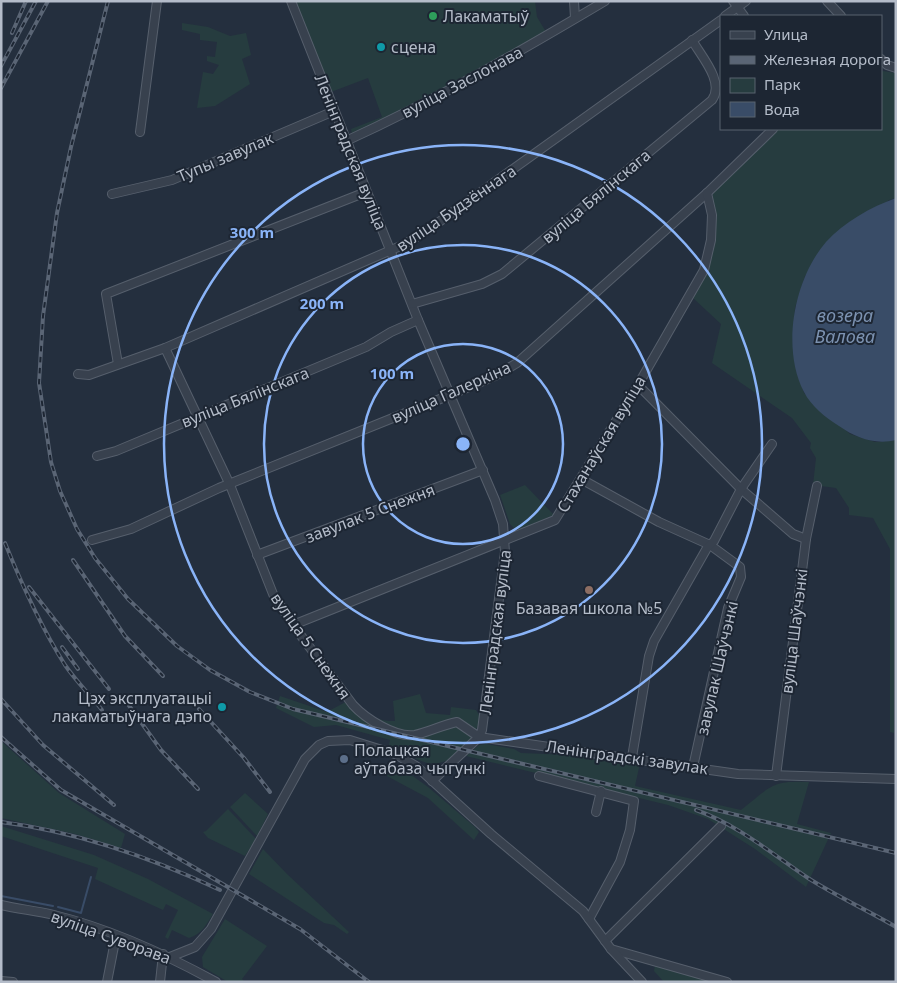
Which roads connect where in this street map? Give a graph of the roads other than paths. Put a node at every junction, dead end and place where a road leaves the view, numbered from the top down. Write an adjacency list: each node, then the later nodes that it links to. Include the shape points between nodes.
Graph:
1 (157, 1): 18 (street)
2 (291, 1): 16 (street, Ленінградская вуліца)
3 (574, 1): 11 (street)
4 (605, 1): 11 (street, вуліца Заслонава)
5 (746, 1): 7 (street)
6 (826, 1): 10 (street)
7 (735, 4): 8 (street); 9 (street)
8 (727, 15)
9 (743, 15)
10 (840, 15)
11 (575, 18): 19 (street, вуліца Заслонава, via 496,66)
12 (720, 21): 13 (street, вуліца Будзённага)
13 (692, 40): 23 (street, вуліца Будзённага, via 425,232); 24 (street, вуліца Бялінскага, via 716,83 712,100 502,274 482,284)
14 (882, 60): 15 (street)
15 (896, 68)
16 (334, 111): 19 (street, Ленінградская вуліца); 22 (street, Тупы завулак, via 172,180)
17 (773, 130): 21 (street, вуліца Галеркіна)
18 (140, 132)
19 (346, 141): 20 (street, Ленінградская вуліца)
20 (366, 192): 23 (street, Ленінградская вуліца); 27 (street, via 106,294)
21 (707, 193): 29 (street, Стаханаўская вуліца, via 712,215 711,240 704,270); 30 (street, вуліца Галеркіна, via 517,363)
22 (112, 194)
23 (390, 252): 24 (street, Ленінградская вуліца); 26 (street, вуліца Будзённага)
24 (412, 304): 25 (street, Ленінградская вуліца)
25 (418, 320): 30 (street, Ленінградская вуліца); 31 (street, вуліца Бялінскага, via 366,347)
26 (165, 348): 27 (street, вуліца Будзённага); 31 (street, вуліца 5 Снежня)
27 (118, 364): 28 (street, вуліца Будзённага, via 89,375)
28 (78, 374)
29 (638, 385): 35 (street, Стаханаўская вуліца); 38 (street)
30 (450, 395): 34 (street, Ленінградская вуліца); 36 (street, вуліца Галеркіна)
31 (198, 417): 33 (street, вуліца Бялінскага); 36 (street, вуліца 5 Снежня)
32 (772, 444): 38 (street)
33 (97, 456)
34 (483, 470): 39 (street, Ленінградская вуліца, via 498,508); 43 (street, завулак 5 Снежня)
35 (581, 479): 39 (street, Стаханаўская вуліца, via 555,520); 42 (street, via 659,522)
36 (230, 484): 41 (street, вуліца Галеркіна, via 131,529); 43 (street, вуліца 5 Снежня)
37 (818, 486): 40 (street, вуліца Шаўчэнкі)
38 (741, 489): 40 (street, via 793,534); 42 (street)
39 (505, 539): 44 (street, Стаханаўская вуліца); 45 (street, Ленінградская вуліца, via 490,680)
40 (806, 539): 49 (street, вуліца Шаўчэнкі)
41 (92, 540)
42 (710, 545): 46 (street, via 654,641); 47 (street, завулак Шаўчэнкі, via 742,570 722,634)
43 (257, 555): 44 (street, вуліца 5 Снежня, via 273,594)
44 (293, 625): 45 (street, вуліца 5 Снежня, via 353,705 376,724 412,735 457,722)
45 (479, 737): 46 (street, Ленінградскі завулак); 51 (street, Ленінградская вуліца)
46 (632, 757): 47 (street, Ленінградскі завулак)
47 (693, 767): 49 (street, Ленінградскі завулак)
48 (539, 776): 52 (street)
49 (776, 776): 50 (street, Ленінградскі завулак)
50 (895, 778)
51 (432, 781): 56 (street); 60 (street, via 416,766 372,746 340,740 319,745 305,759 212,929 195,947)
52 (601, 791): 53 (street); 56 (street, via 632,798 635,804 620,862)
53 (596, 812)
54 (721, 826): 58 (street)
55 (1, 905): 57 (street, вуліца Суворава, via 54,915)
56 (589, 919): 58 (street)
57 (116, 936): 60 (street, вуліца Суворава); 63 (street)
58 (605, 941): 59 (street)
59 (611, 949): 66 (street); 67 (street)
60 (167, 955): 64 (street); 65 (street, вуліца Суворава)
61 (1, 981): 62 (street)
62 (13, 982)
63 (107, 982)
64 (160, 982)
65 (216, 982)
66 (642, 982)
67 (727, 982)

